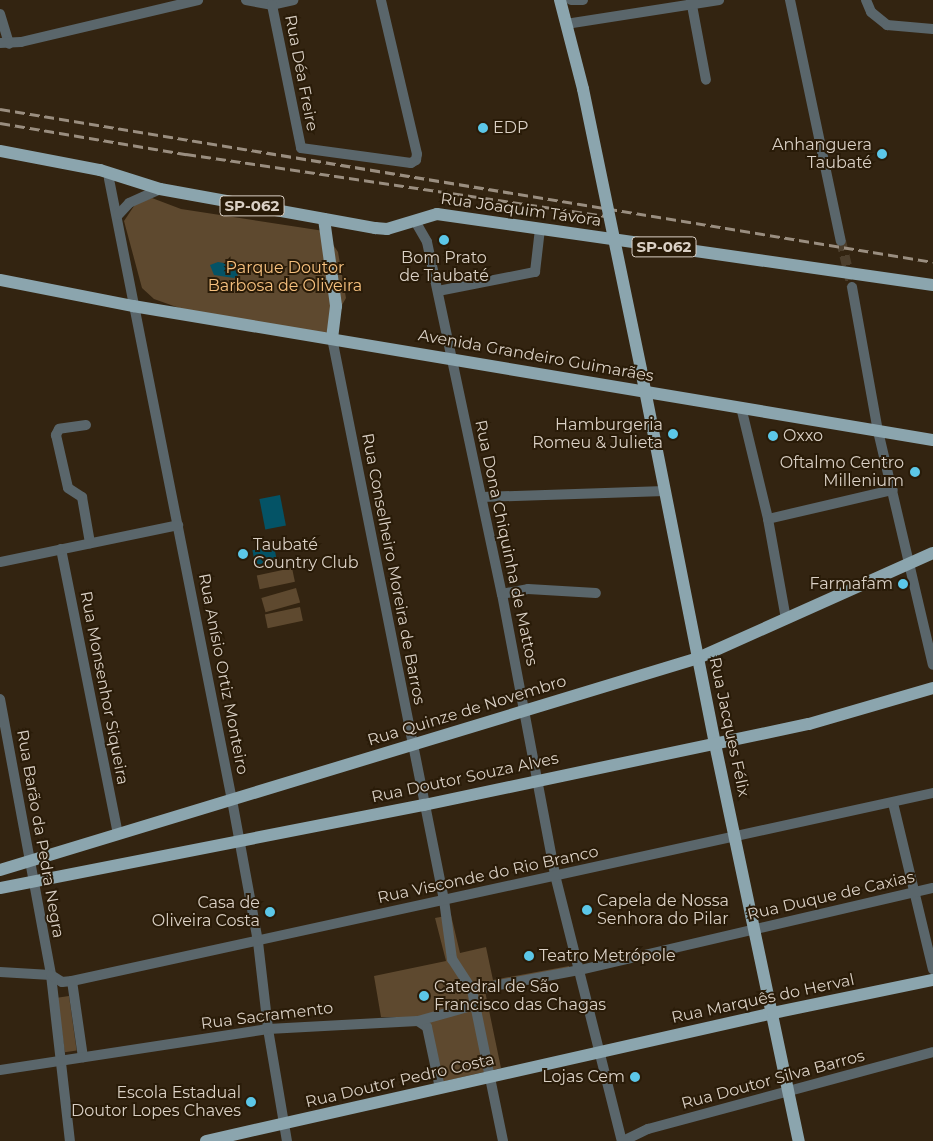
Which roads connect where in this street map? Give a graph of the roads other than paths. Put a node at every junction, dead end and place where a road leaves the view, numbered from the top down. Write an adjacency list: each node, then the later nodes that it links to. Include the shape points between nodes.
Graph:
1 (198, 0): 14 (street)
2 (246, 0): 10 (street)
3 (293, 0): 10 (street)
4 (381, 0): 10 (street, Rua Déa Freire, via 416,160 411,164 301,148)
5 (560, 0): 12 (main road, Rua Jacques Félix)
6 (719, 0): 9 (street)
7 (790, 0): 23 (street)
8 (866, 0): 13 (street, via 871,12 887,25)
9 (692, 2): 12 (street); 15 (street)
10 (272, 5)
11 (0, 14): 14 (street)
12 (566, 24): 31 (main road, Rua Jacques Félix, bridge, via 583,90)
13 (933, 29)
14 (4, 43)
15 (706, 80)
16 (0, 151): 17 (main road, SP-062)
17 (109, 176): 18 (main road, Rua Joaquim Távora / SP-062); 19 (street, Rua Anísio Ortiz Monteiro)
18 (160, 189): 19 (street, via 129,203); 20 (main road, Rua Joaquim Távora / SP-062)
19 (118, 215): 28 (street, Rua Anísio Ortiz Monteiro)
20 (324, 219): 21 (main road, Rua Joaquim Távora / SP-062, via 386,229); 29 (main road, via 336,306)
21 (415, 221): 22 (main road, Rua Joaquim Távora / SP-062, via 437,214); 27 (street, Rua Dona Chiquinha de Mattos, via 427,242)
22 (540, 229): 25 (main road, Rua Joaquim Távora / SP-062); 27 (street, via 535,272)
23 (842, 241)
24 (0, 280): 28 (main road, Avenida Grandeiro Guimarães)
25 (933, 285)
26 (852, 287): 34 (street)
27 (438, 291): 30 (street, Rua Dona Chiquinha de Mattos)
28 (134, 306): 29 (main road, Avenida Grandeiro Guimarães); 40 (street, Rua Anísio Ortiz Monteiro)
29 (332, 338): 30 (main road, Avenida Grandeiro Guimarães); 55 (street, Rua Conselheiro Moreira de Barros)
30 (452, 358): 31 (main road, Avenida Grandeiro Guimarães); 38 (street, Rua Dona Chiquinha de Mattos)
31 (645, 392): 32 (main road, Avenida Grandeiro Guimarães); 37 (main road, Rua Jacques Félix)
32 (741, 407): 34 (main road, Avenida Grandeiro Guimarães); 39 (street)
33 (86, 425): 41 (street, via 60,429 56,435 68,488 82,497)
34 (878, 431): 35 (main road, Avenida Grandeiro Guimarães); 36 (street)
35 (933, 440)
36 (893, 490): 39 (street); 45 (street)
37 (665, 491): 38 (street); 49 (main road, Rua Jacques Félix)
38 (482, 497): 47 (street, Rua Dona Chiquinha de Mattos)
39 (768, 519): 48 (street)
40 (178, 525): 41 (street); 58 (street, Rua Anísio Ortiz Monteiro)
41 (90, 543): 42 (street)
42 (62, 548): 44 (street); 61 (street, Rua Monsenhor Siqueira)
43 (933, 553): 45 (main road, Rua Quinze de Novembro)
44 (0, 562)
45 (908, 564): 48 (main road, Rua Quinze de Novembro); 50 (street)
46 (596, 593): 47 (street, via 528,589)
47 (502, 594): 53 (street, Rua Dona Chiquinha de Mattos)
48 (786, 619): 49 (main road, Rua Quinze de Novembro)
49 (698, 658): 53 (main road, Rua Quinze de Novembro); 54 (main road, Rua Jacques Félix)
50 (933, 665)
51 (933, 688): 54 (main road, Rua Doutor Souza Alves, via 809,724)
52 (0, 699): 64 (street, Rua Barão da Pedra Negra)
53 (525, 710): 55 (main road, Rua Quinze de Novembro); 56 (street, Rua Dona Chiquinha de Mattos)
54 (715, 744): 56 (main road, Rua Doutor Souza Alves); 62 (main road, Rua Jacques Félix)
55 (412, 745): 58 (main road, Rua Quinze de Novembro); 60 (street, Rua Conselheiro Moreira de Barros)
56 (539, 779): 60 (main road, Rua Doutor Souza Alves); 67 (street, Rua Dona Chiquinha de Mattos)
57 (933, 793): 59 (street, Rua Visconde do Rio Branco)
58 (232, 800): 61 (main road, Rua Quinze de Novembro); 63 (street, Rua Anísio Ortiz Monteiro)
59 (893, 803): 62 (street, Rua Visconde do Rio Branco); 72 (street)
60 (424, 805): 63 (main road, Rua Doutor Souza Alves); 73 (street, Rua Conselheiro Moreira de Barros)
61 (118, 833): 64 (main road, Rua Quinze de Novembro)
62 (736, 838): 67 (street, Rua Visconde do Rio Branco); 74 (main road, Rua Jacques Félix)
63 (238, 840): 68 (main road, Rua Doutor Souza Alves); 75 (street, Rua Anísio Ortiz Monteiro)
64 (30, 861): 65 (main road, Rua Quinze de Novembro); 68 (street, Rua Barão da Pedra Negra)
65 (15, 865): 66 (main road, Rua Quinze de Novembro); 69 (main road, via 21,872)
66 (0, 870)
67 (555, 875): 73 (street, Rua Visconde do Rio Branco); 77 (street, Rua Dona Chiquinha de Mattos)
68 (34, 882): 69 (main road, Rua Doutor Souza Alves); 79 (street, Rua Barão da Pedra Negra)
69 (18, 884): 70 (main road, Rua Doutor Souza Alves)
70 (0, 888)
71 (933, 888): 72 (street, Rua Duque de Caxias)
72 (915, 892): 74 (street, Rua Duque de Caxias); 76 (street)
73 (444, 900): 75 (street, Rua Visconde do Rio Branco); 82 (street, Rua Conselheiro Moreira de Barros, via 452,959)
74 (754, 929): 77 (street, Rua Duque de Caxias); 86 (main road, Rua Jacques Félix)
75 (258, 942): 81 (street, Rua Visconde do Rio Branco); 88 (street, Rua Anísio Ortiz Monteiro)
76 (933, 969)
77 (580, 970): 82 (street, Rua Duque de Caxias); 89 (street, Rua Dona Chiquinha de Mattos)
78 (0, 972): 79 (street, Rua Visconde do Rio Branco)
79 (51, 975): 81 (street, Rua Visconde do Rio Branco, via 62,982); 84 (street, Rua Barão da Pedra Negra)
80 (933, 980): 86 (main road, Rua Marquês do Herval)
81 (72, 981): 83 (street)
82 (472, 990): 85 (street)
83 (74, 995): 84 (street, via 66,991); 91 (street)
84 (54, 996): 92 (street, Rua Barão da Pedra Negra)
85 (474, 1004): 87 (street, Rua Sacramento); 94 (street)
86 (773, 1013): 89 (main road, Rua Marquês do Herval); 96 (main road, Rua Jacques Félix)
87 (418, 1021): 88 (street, Rua Sacramento); 95 (street, via 428,1027)
88 (268, 1029): 91 (street, Rua Sacramento); 97 (street, Rua Anísio Ortiz Monteiro)
89 (601, 1052): 94 (main road, Rua Doutor Pedro Costa); 102 (street, Rua Dona Chiquinha de Mattos)
90 (933, 1052): 96 (street, Rua Doutor Silva Barros)
91 (83, 1057): 92 (street, Rua Sacramento)
92 (63, 1061): 93 (street, Rua Sacramento); 98 (street, Rua Barão da Pedra Negra)
93 (0, 1070)
94 (490, 1077): 95 (main road, Rua Doutor Pedro Costa); 101 (street)
95 (440, 1088): 97 (main road, Rua Doutor Pedro Costa)
96 (790, 1091): 102 (street, Rua Doutor Silva Barros, via 648,1128); 103 (main road, Rua Jacques Félix)
97 (285, 1123): 99 (main road, Rua Doutor Pedro Costa); 100 (street, Rua Anísio Ortiz Monteiro)
98 (70, 1141)
99 (206, 1141)
100 (287, 1141)
101 (503, 1141)
102 (625, 1141)
103 (799, 1141)

